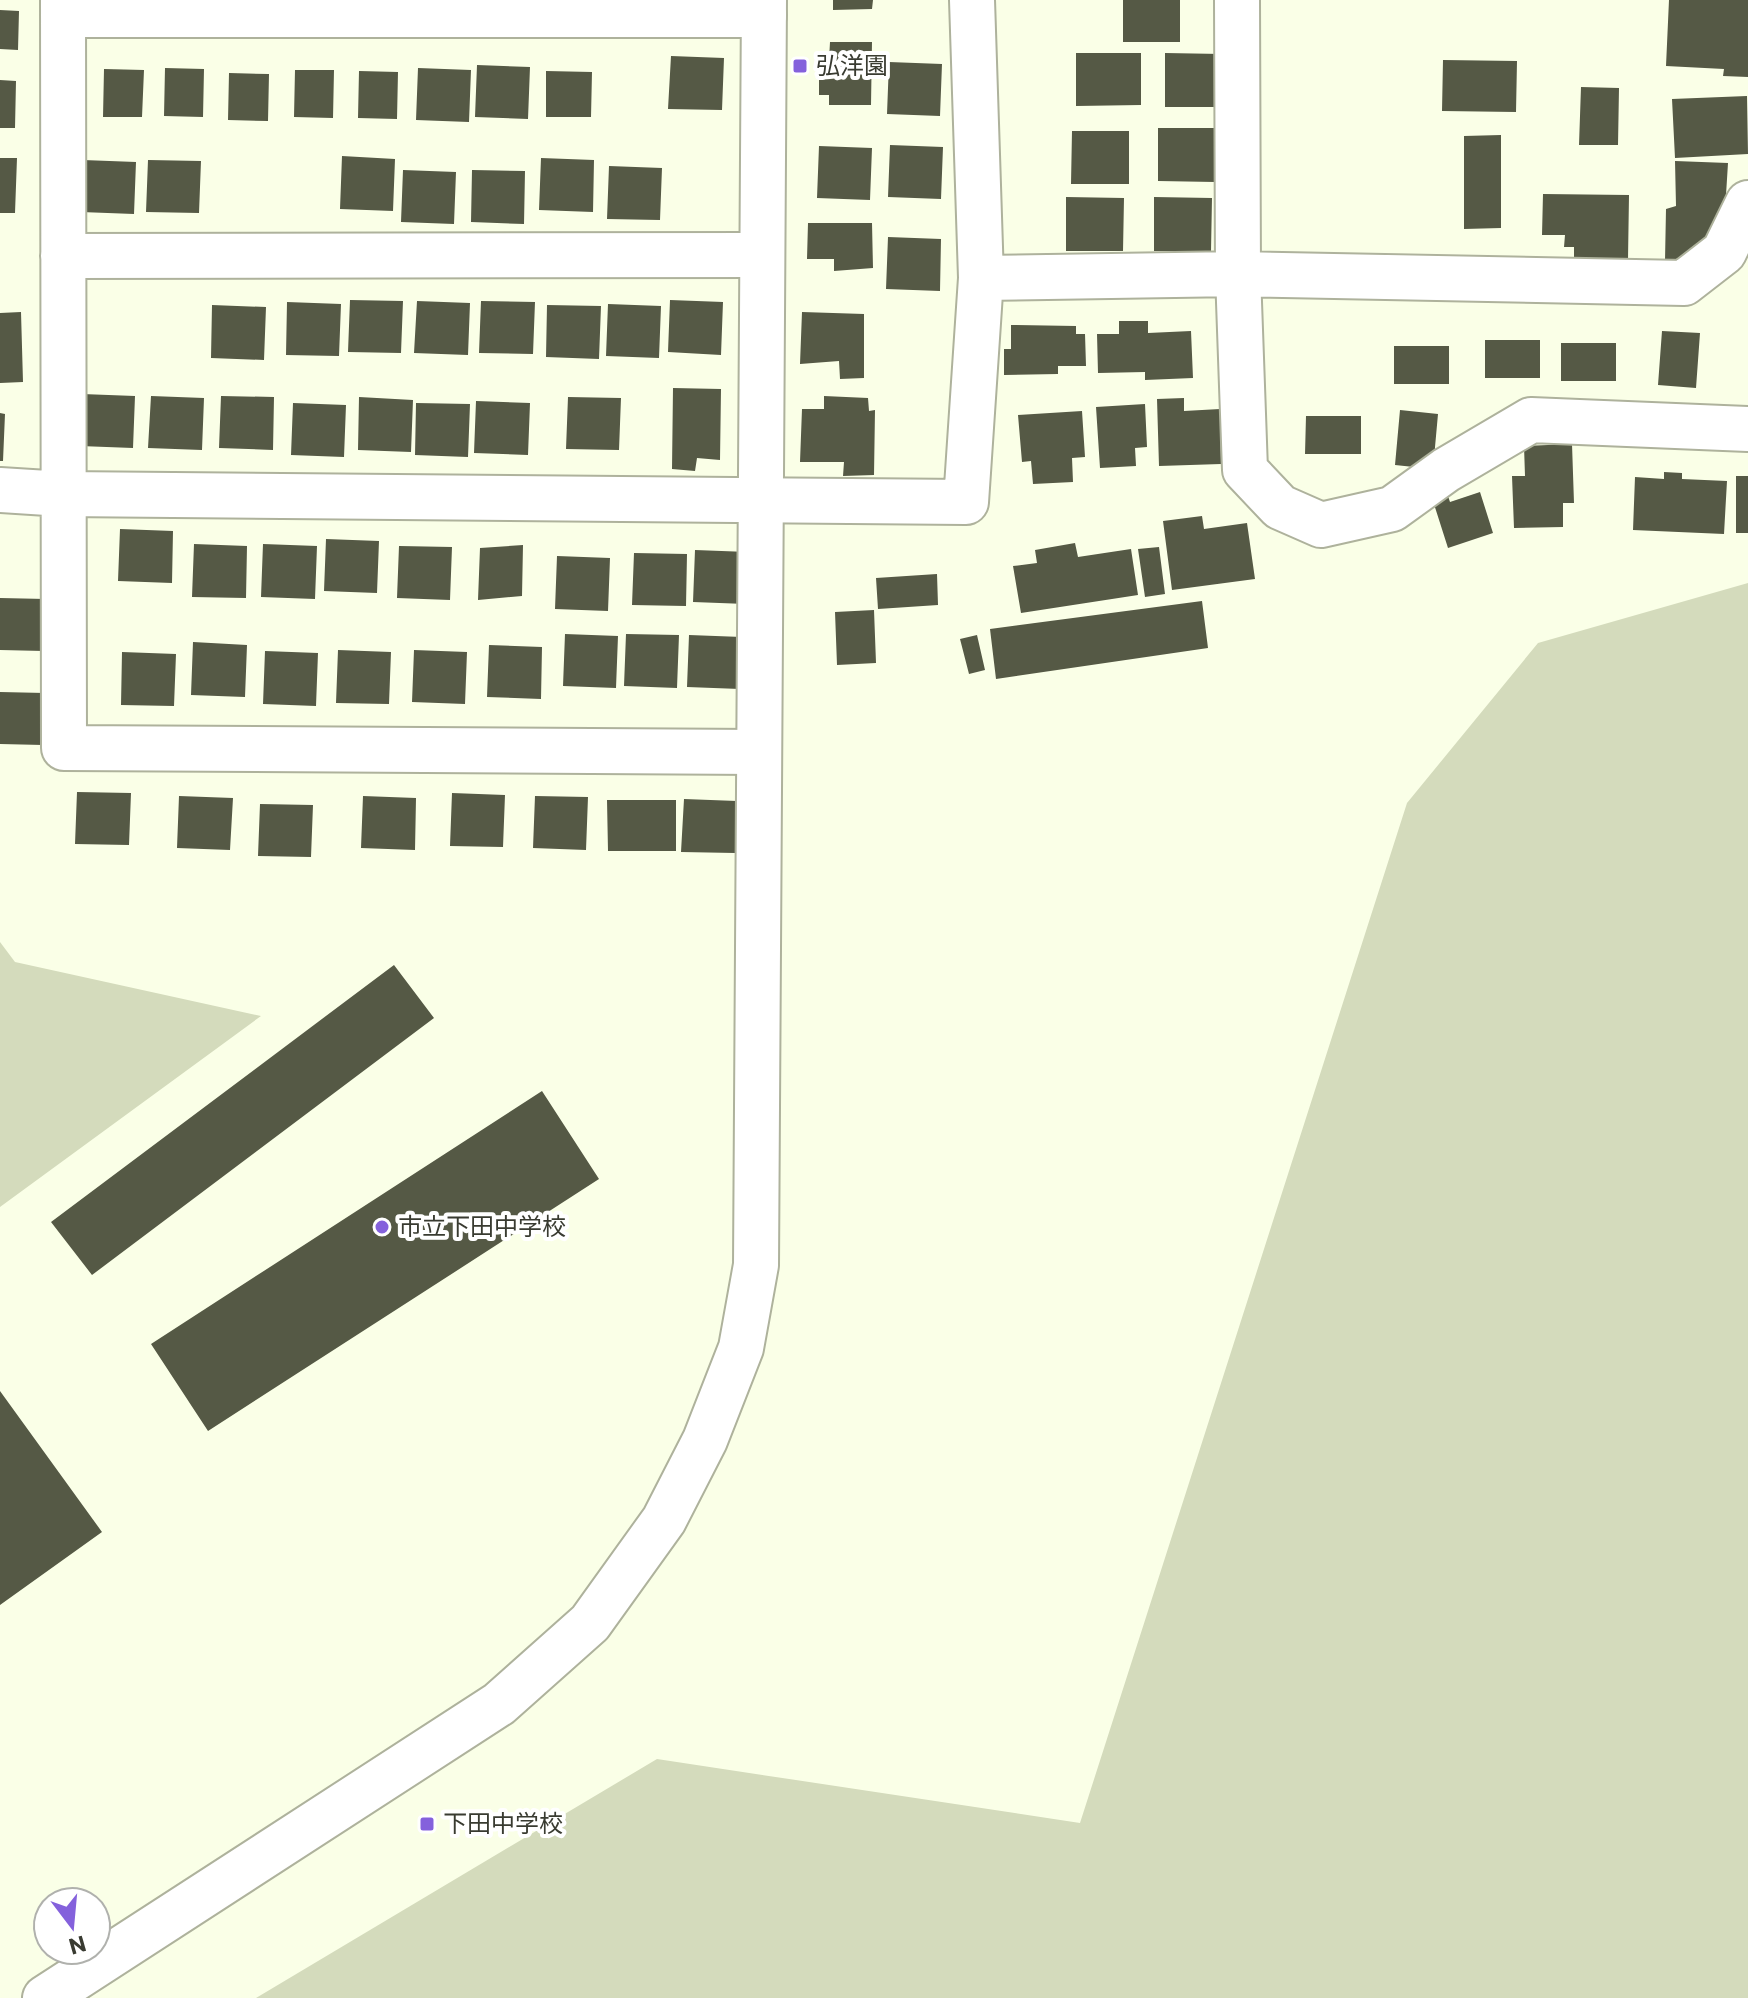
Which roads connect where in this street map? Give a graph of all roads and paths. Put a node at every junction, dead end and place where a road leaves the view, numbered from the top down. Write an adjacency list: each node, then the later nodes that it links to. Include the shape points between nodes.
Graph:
1 (972, 0): 9 (street)
2 (1237, 0): 8 (street)
3 (764, 7): 4 (street); 6 (street)
4 (63, 8): 7 (street)
5 (1748, 203): 8 (street, via 1724,252 1684,283)
6 (762, 255): 7 (street); 13 (street)
7 (63, 256): 12 (street)
8 (1238, 274): 9 (street); 10 (street, via 1245,470 1280,507 1321,525 1392,509 1531,420)
9 (981, 278): 13 (street, via 966,502)
10 (1748, 429)
11 (0, 490): 12 (street)
12 (63, 494): 13 (street); 14 (street, via 64,748)
13 (762, 500): 14 (street)
14 (759, 752): 15 (street, via 756,1265 741,1348 705,1440 664,1520 590,1623 499,1704)
15 (45, 1998)

